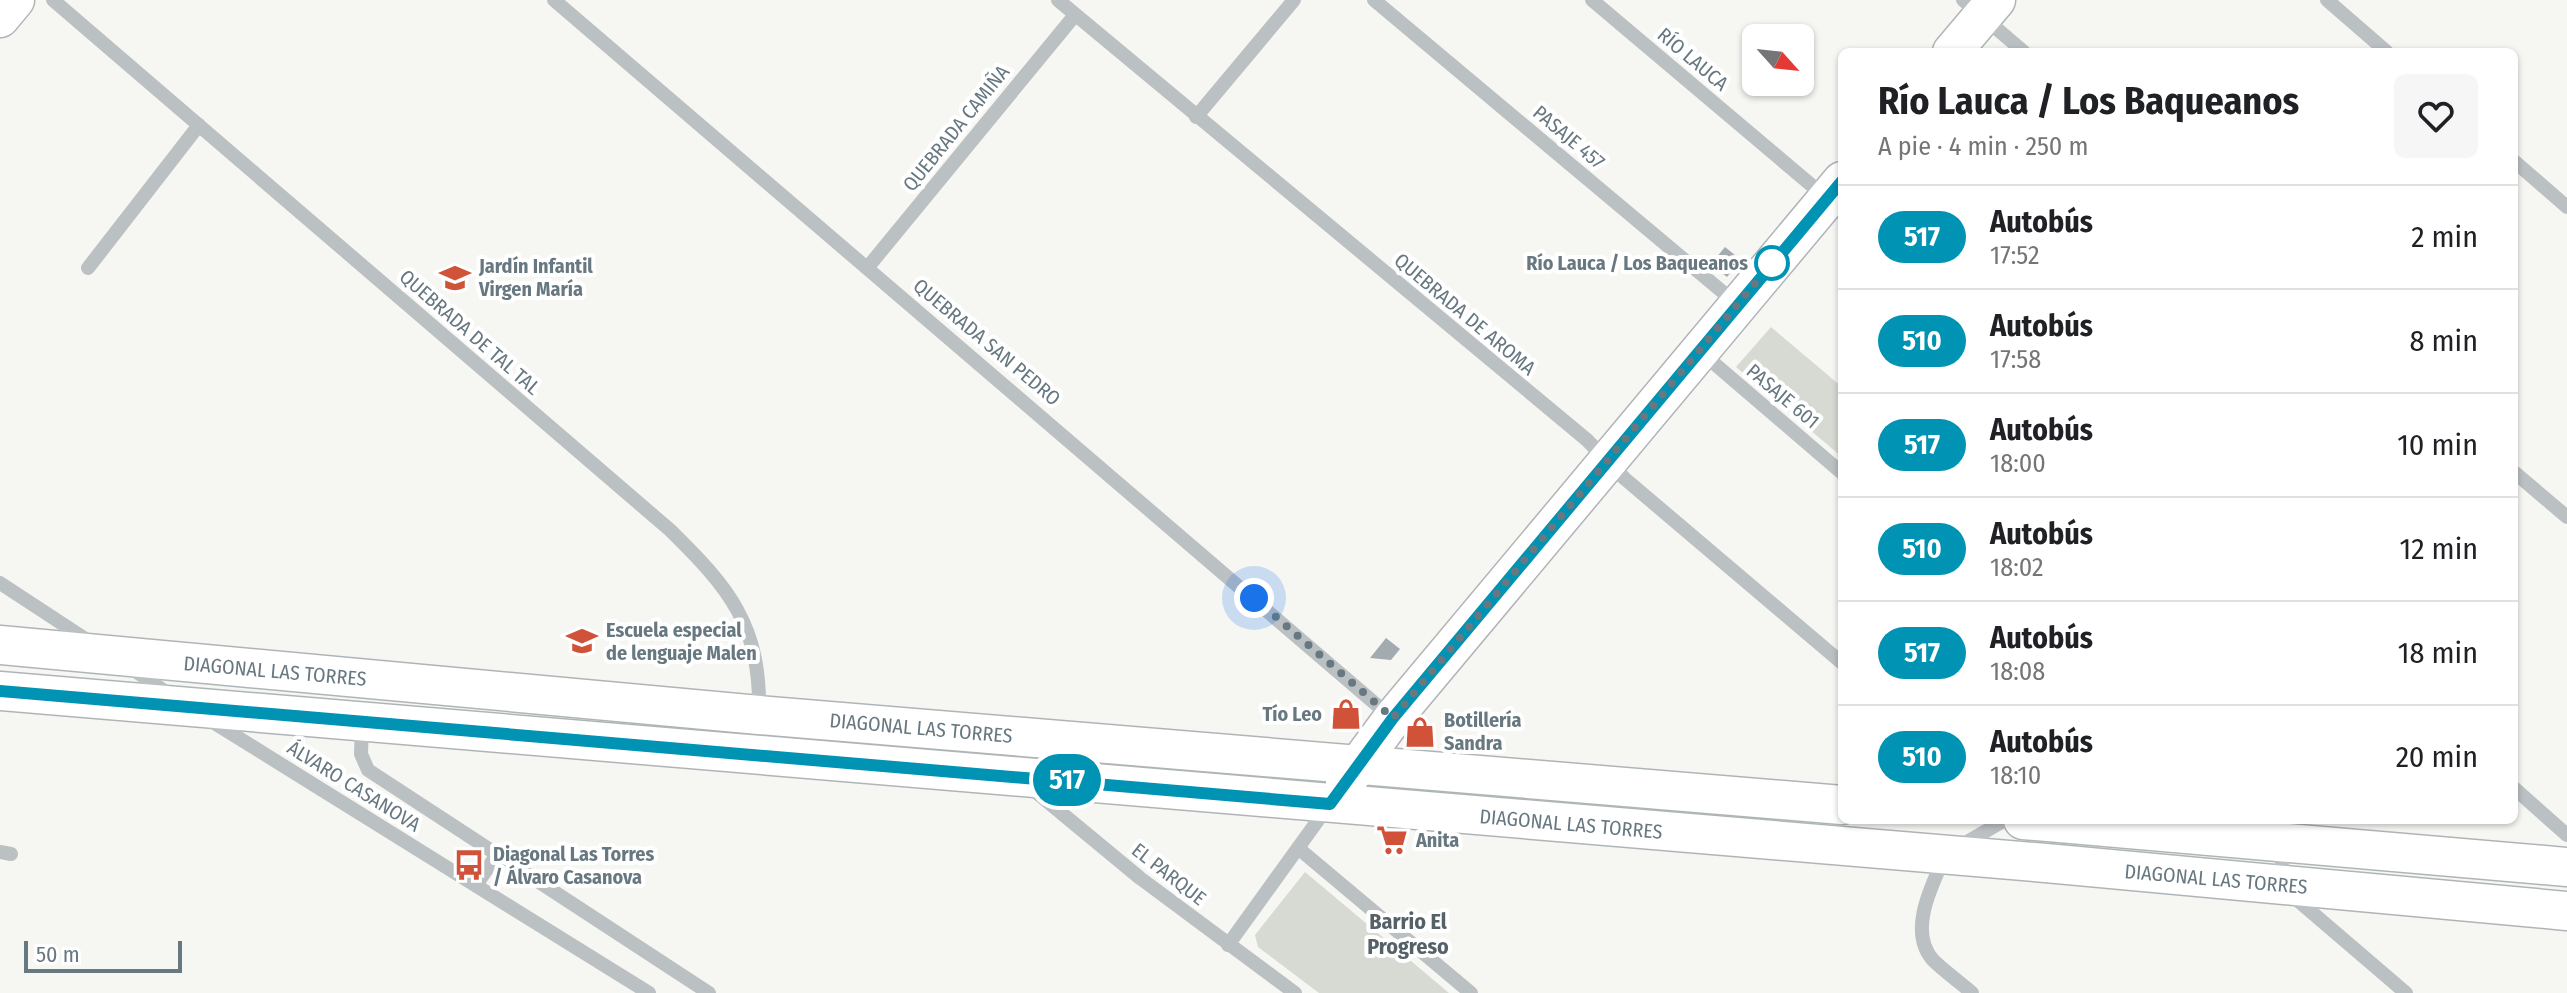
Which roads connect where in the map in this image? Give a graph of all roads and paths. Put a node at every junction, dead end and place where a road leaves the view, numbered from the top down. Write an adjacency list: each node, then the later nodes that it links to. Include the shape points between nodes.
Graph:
1 (15, 0): 11 (main road)
2 (53, 0): 16 (street, QUEBRADA DE TAL TAL)
3 (554, 0): 20 (street, QUEBRADA SAN PEDRO)
4 (1058, 0): 10 (street, QUEBRADA DE AROMA)
5 (1294, 0): 15 (street)
6 (1374, 0): 22 (street, PASAJE 457)
7 (1592, 0): 18 (street, RÍO LAUCA)
8 (2327, 0): 14 (street)
9 (1980, 5): 12 (main road); 13 (street)
10 (1075, 15): 15 (street, QUEBRADA DE AROMA); 20 (street, QUEBRADA CAMIÑA)
11 (0, 18)
12 (1954, 48)
13 (2020, 48)
14 (2382, 48)
15 (1196, 117): 24 (street, QUEBRADA DE AROMA)
16 (199, 125): 21 (street); 36 (street, QUEBRADA DE TAL TAL, via 706,565 735,602 751,636 758,670)
17 (2518, 164): 19 (street)
18 (1837, 197): 22 (main road)
19 (2567, 207)
20 (868, 267): 34 (street, QUEBRADA SAN PEDRO)
21 (88, 268)
22 (1737, 304): 23 (main road)
23 (1699, 350): 24 (main road); 25 (street, PASAJE 601)
24 (1607, 460): 31 (street, QUEBRADA DE AROMA); 34 (main road)
25 (1838, 470)
26 (2518, 475): 27 (street)
27 (2567, 517)
28 (0, 583): 30 (street, ÁLVARO CASANOVA)
29 (0, 645): 30 (main road, DIAGONAL LAS TORRES)
30 (113, 656): 33 (street, ÁLVARO CASANOVA); 36 (main road, DIAGONAL LAS TORRES)
31 (1838, 660)
32 (0, 691): 33 (main road, DIAGONAL LAS TORRES)
33 (190, 708): 35 (main road, DIAGONAL LAS TORRES); 50 (street, ÁLVARO CASANOVA)
34 (1393, 718): 37 (main road)
35 (362, 722): 36 (main road, DIAGONAL LAS TORRES); 47 (street, ÁLVARO CASANOVA, via 361,754 368,770)
36 (757, 734): 37 (main road, DIAGONAL LAS TORRES); 38 (main road, DIAGONAL LAS TORRES)
37 (1358, 765): 40 (main road); 41 (main road, DIAGONAL LAS TORRES)
38 (1028, 777): 40 (main road, DIAGONAL LAS TORRES); 53 (street, EL PARQUE, via 1036,792)
39 (2518, 792): 44 (street)
40 (1330, 804): 46 (street); 48 (main road, DIAGONAL LAS TORRES)
41 (1838, 805)
42 (1998, 824): 48 (street)
43 (2066, 824): 45 (main road, DIAGONAL LAS TORRES)
44 (2567, 835)
45 (2283, 844): 49 (main road, DIAGONAL LAS TORRES); 51 (street)
46 (1298, 848): 53 (street); 57 (street)
47 (498, 853): 50 (street); 55 (street, ÁLVARO CASANOVA)
48 (1945, 855): 51 (main road, DIAGONAL LAS TORRES); 58 (street, via 1925,907 1922,934 1931,958)
49 (2567, 867)
50 (476, 885): 54 (street, ÁLVARO CASANOVA)
51 (2281, 886): 52 (main road, DIAGONAL LAS TORRES); 59 (street)
52 (2567, 911)
53 (1228, 945): 56 (street, EL PARQUE)
54 (649, 993)
55 (709, 993)
56 (1295, 993)
57 (1471, 993)
58 (1972, 993)
59 (2406, 993)

